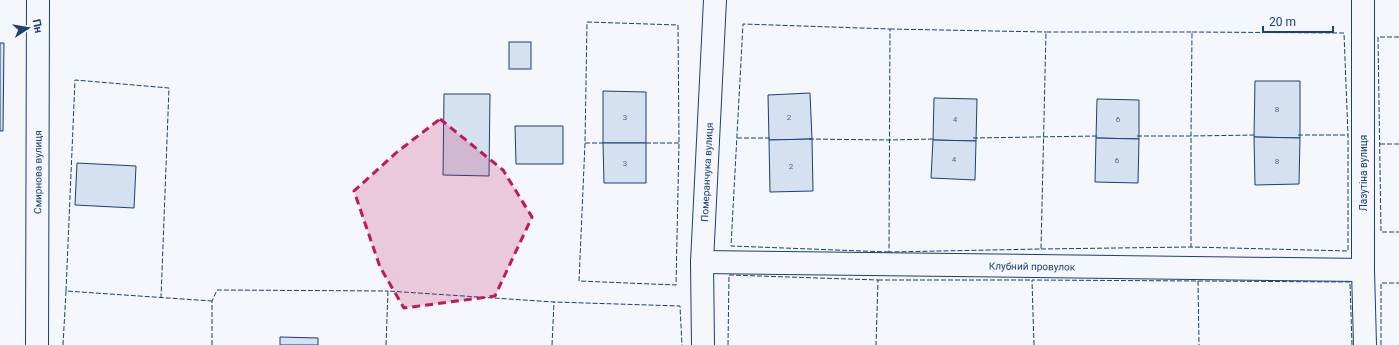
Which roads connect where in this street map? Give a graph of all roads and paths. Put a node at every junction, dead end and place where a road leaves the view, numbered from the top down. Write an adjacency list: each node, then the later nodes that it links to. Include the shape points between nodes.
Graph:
1 (38, 0): 6 (street, Смирнова вулиця)
2 (715, 0): 4 (street, Померанчука вулиця)
3 (1363, 0): 5 (street, Лазутіна вулиця)
4 (702, 262): 5 (street, Клубний провулок); 7 (street, Померанчука вулиця)
5 (1363, 270): 8 (street, Лазутіна вулиця)
6 (37, 345)
7 (703, 345)
8 (1365, 345)

